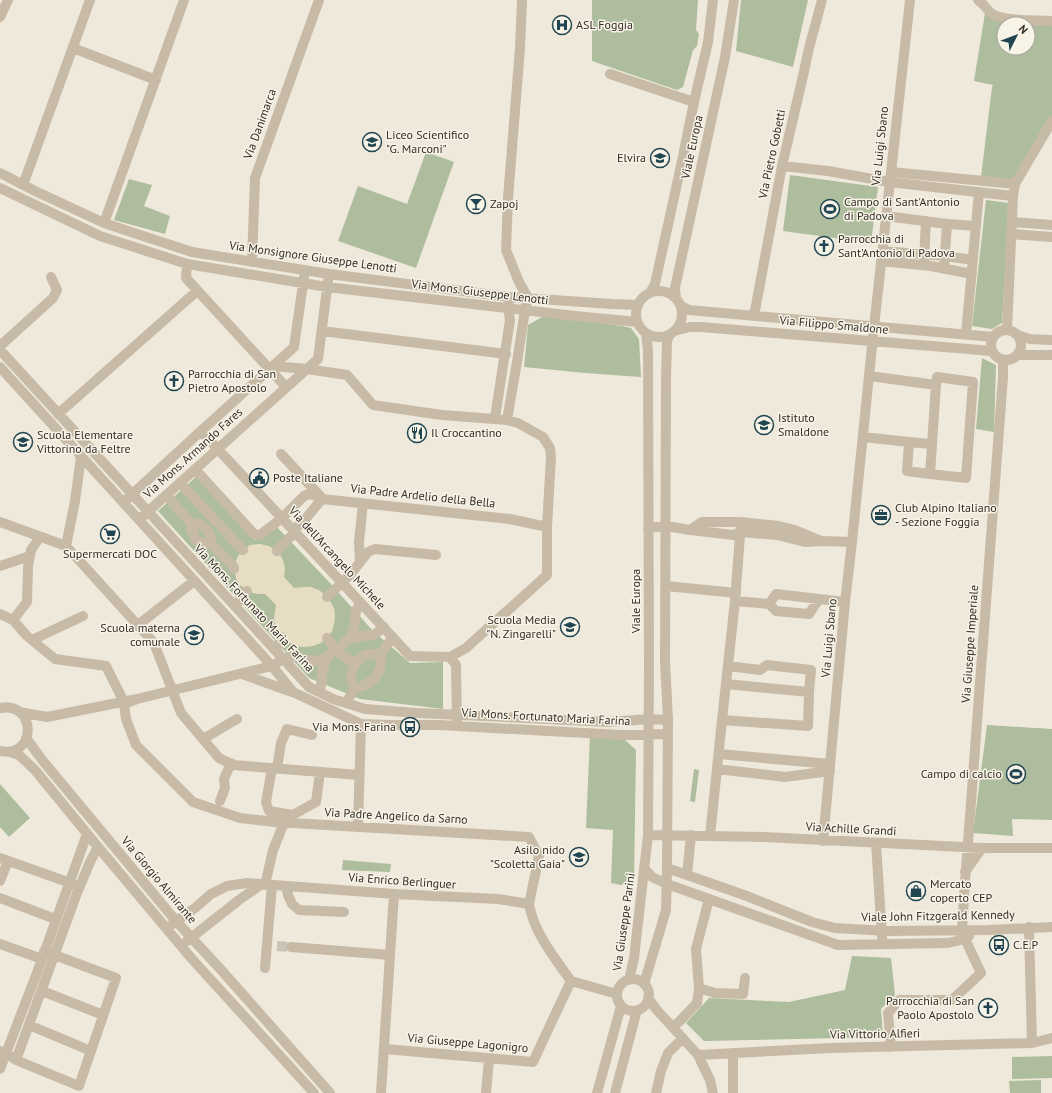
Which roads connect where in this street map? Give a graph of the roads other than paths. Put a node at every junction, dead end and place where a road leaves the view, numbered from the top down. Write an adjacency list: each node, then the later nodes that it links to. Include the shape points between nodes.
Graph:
1 (8, 0): 11 (street)
2 (90, 0): 13 (street)
3 (184, 0): 15 (street)
4 (319, 0): 40 (street, Via Danimarca, via 255,178)
5 (522, 0): 53 (street, via 506,250)
6 (713, 0): 16 (street, Viale Europa, via 708,42)
7 (734, 0): 54 (street, Viale Europa, via 725,57 675,288)
8 (822, 0): 18 (street, Via Pietro Gobetti, via 808,48 804,76)
9 (910, 0): 20 (street, Via Luigi Sbano)
10 (978, 0): 12 (street, via 991,13 1002,18)
11 (0, 17)
12 (1052, 21)
13 (72, 48): 15 (street); 22 (street)
14 (610, 74): 16 (street)
15 (156, 80): 29 (street)
16 (694, 102): 51 (street, Viale Europa, via 655,284)
17 (1052, 121): 21 (street)
18 (782, 166): 20 (street); 58 (street, Via Pietro Gobetti)
19 (0, 174): 22 (street, Via Monsignore Giuseppe Lenotti)
20 (890, 177): 21 (street); 24 (street); 26 (street, Via Luigi Sbano)
21 (1015, 184): 25 (street)
22 (23, 185): 29 (street, Via Monsignore Giuseppe Lenotti)
23 (0, 188): 41 (street, Via Mons. Giuseppe Lenotti, via 100,236)
24 (979, 192): 25 (street); 32 (street)
25 (1013, 196): 28 (street)
26 (886, 216): 27 (street); 35 (street, Via Luigi Sbano)
27 (926, 221): 30 (street); 36 (street)
28 (1012, 222): 31 (street); 33 (street)
29 (104, 223): 40 (street, Via Monsignore Giuseppe Lenotti, via 192,252)
30 (947, 224): 32 (street); 37 (street)
31 (1052, 225)
32 (976, 226): 38 (street)
33 (1011, 234): 34 (street); 61 (street)
34 (1052, 237)
35 (882, 251): 36 (street); 39 (street, Via Luigi Sbano)
36 (924, 254): 37 (street); 42 (street)
37 (945, 256): 38 (street); 43 (street)
38 (973, 260): 46 (street)
39 (881, 261): 42 (street); 60 (street, Via Luigi Sbano)
40 (252, 262): 44 (street, Via Monsignore Giuseppe Lenotti)
41 (187, 264): 48 (street, Via Mons. Giuseppe Lenotti); 50 (street, via 186,278)
42 (924, 266): 43 (street)
43 (944, 269): 46 (street)
44 (305, 270): 45 (street, Via Monsignore Giuseppe Lenotti); 48 (street, Via Mons. Armando Fares)
45 (329, 274): 49 (street, Via Mons. Armando Fares); 52 (street, Via Monsignore Giuseppe Lenotti)
46 (972, 274): 65 (street)
47 (51, 277): 70 (street, via 57,290 53,298)
48 (303, 283): 49 (street, Via Mons. Giuseppe Lenotti); 79 (street, Via Mons. Armando Fares, via 294,347)
49 (327, 287): 56 (street, Via Mons. Giuseppe Lenotti); 62 (street, Via Mons. Armando Fares)
50 (197, 291): 79 (street); 84 (street)
51 (650, 293): 54 (street, via 669,293); 55 (street, via 643,297)
52 (510, 297): 53 (street, Via Monsignore Giuseppe Lenotti); 56 (street)
53 (528, 298): 55 (street, Via Monsignore Giuseppe Lenotti); 57 (street)
54 (678, 302): 58 (street, Via Filippo Smaldone, via 690,310); 63 (street, via 682,315 680,324)
55 (638, 305): 59 (street)
56 (508, 308): 57 (street, Via Mons. Giuseppe Lenotti); 75 (street, via 510,320)
57 (525, 310): 59 (street, Via Mons. Giuseppe Lenotti); 77 (street)
58 (754, 316): 60 (street, Via Filippo Smaldone)
59 (638, 322): 64 (street)
60 (874, 327): 65 (street, Via Filippo Smaldone); 69 (street, Via Luigi Sbano)
61 (1007, 330): 66 (street); 67 (street)
62 (322, 331): 75 (street); 80 (street, Via Mons. Armando Fares, via 318,359)
63 (672, 332): 64 (street, via 658,337); 69 (street, Via Filippo Smaldone, via 701,327); 108 (street, via 667,341)
64 (646, 333): 112 (street, Viale Europa)
65 (966, 334): 67 (street, Via Filippo Smaldone)
66 (1017, 335): 68 (street, via 1030,339); 73 (street, via 1020,345)
67 (993, 337): 72 (street)
68 (1052, 340)
69 (872, 341): 72 (street, Via Filippo Smaldone); 81 (street, Via Luigi Sbano)
70 (0, 346)
71 (0, 350): 84 (street, Via Mons. Fortunato Maria Farina)
72 (992, 351): 76 (street)
73 (1017, 355): 74 (street); 76 (street)
74 (1052, 355)
75 (505, 357): 77 (street); 85 (street)
76 (1003, 360): 203 (street, Via Giuseppe Imperiale)
77 (517, 362): 86 (street)
78 (0, 367): 93 (street, Via Mons. Fortunato Maria Farina)
79 (271, 368): 80 (street); 83 (street); 87 (street, Via Mons. Armando Fares)
80 (306, 369): 83 (street, Via Mons. Armando Fares); 85 (street, via 347,375 373,405 442,415)
81 (869, 376): 82 (street); 88 (street, Via Luigi Sbano)
82 (936, 385): 90 (street); 95 (street, via 937,377 973,382 966,478)
83 (286, 387): 91 (street, Via Mons. Armando Fares)
84 (58, 414): 97 (street, Via Mons. Fortunato Maria Farina)
85 (495, 418): 86 (street)
86 (507, 420): 109 (street, via 543,437 550,448)
87 (201, 431): 91 (street, Via dell'Arcangelo Michele); 97 (street, Via Mons. Armando Fares)
88 (863, 437): 89 (street); 116 (street, Via Luigi Sbano)
89 (909, 442): 90 (street); 95 (street, via 907,471)
90 (932, 444): 95 (street)
91 (217, 449): 94 (street, Via Mons. Armando Fares); 103 (street, Via dell'Arcangelo Michele)
92 (281, 454): 99 (street)
93 (81, 457): 100 (street, Via Mons. Fortunato Maria Farina); 118 (street)
94 (195, 470): 96 (street, Via Mons. Armando Fares); 103 (street, via 254,534 260,535)
95 (930, 474)
96 (180, 483): 98 (street, Via Mons. Armando Fares); 105 (street)
97 (132, 494): 100 (street, Via Mons. Armando Fares); 102 (street, Via Mons. Fortunato Maria Farina)
98 (166, 495): 102 (street, Via Mons. Armando Fares); 107 (street)
99 (322, 499): 101 (street, Via Padre Ardelio della Bella); 103 (street, Via Padre Ardelio della Bella, via 309,494 304,496); 113 (street)
100 (123, 503): 104 (street, Via Mons. Fortunato Maria Farina)
101 (363, 503): 109 (street, Via Padre Ardelio della Bella, via 510,519); 124 (street, via 359,542)
102 (148, 511): 104 (street, Via Mons. Armando Fares); 120 (street, Via Mons. Fortunato Maria Farina)
103 (282, 518): 113 (street, Via dell'Arcangelo Michele)
104 (139, 520): 127 (street, Via Mons. Fortunato Maria Farina)
105 (214, 520): 111 (street); 119 (street)
106 (0, 522): 114 (street)
107 (191, 523): 111 (street, via 201,524); 115 (street)
108 (666, 526): 110 (street, via 733,535); 112 (street); 129 (street)
109 (547, 527): 152 (street, via 547,575 466,648)
110 (741, 527): 116 (street, via 806,542); 132 (street)
111 (207, 528): 117 (street, via 212,539)
112 (648, 528): 172 (street, Viale Europa)
113 (294, 531): 121 (street); 128 (street, Via dell'Arcangelo Michele)
114 (40, 537): 118 (street); 123 (street)
115 (196, 540): 117 (street); 120 (street)
116 (852, 542): 134 (street, Via Luigi Sbano)
117 (211, 544): 126 (street)
118 (66, 546): 141 (street)
119 (242, 550)
120 (184, 551): 137 (street, Via Mons. Fortunato Maria Farina)
121 (277, 551)
122 (436, 555): 124 (street, via 375,549 368,552)
123 (30, 556): 125 (street); 140 (street, via 27,602)
124 (360, 562): 128 (street)
125 (0, 566)
126 (234, 569)
127 (194, 581): 141 (street); 155 (street, Via Mons. Fortunato Maria Farina)
128 (342, 583): 131 (street); 135 (street, Via dell'Arcangelo Michele)
129 (666, 586): 132 (street); 173 (street)
130 (247, 591): 137 (street)
131 (327, 597)
132 (735, 597): 136 (street); 156 (street)
133 (819, 599): 134 (street); 136 (street, via 776,594); 136 (street, via 809,614 776,611)
134 (844, 602): 187 (street, Via Luigi Sbano)
135 (361, 603): 142 (street, Via dell'Arcangelo Michele); 146 (street, via 356,610 354,629)
136 (769, 604)
137 (235, 606): 148 (street, Via Mons. Fortunato Maria Farina)
138 (0, 614): 140 (street)
139 (83, 616): 147 (street)
140 (13, 620): 147 (street)
141 (138, 625): 160 (street, via 154,643)
142 (384, 627): 144 (street, Via dell'Arcangelo Michele); 146 (street, via 374,635)
143 (282, 637): 148 (street)
144 (393, 637): 150 (street); 152 (street, Via dell'Arcangelo Michele, via 410,656)
145 (327, 638): 149 (street)
146 (349, 639): 149 (street)
147 (32, 640): 165 (street, via 55,659 106,666)
148 (274, 649): 153 (street, Via Mons. Fortunato Maria Farina)
149 (336, 650): 151 (street); 154 (street)
150 (380, 655): 154 (street, via 370,654); 159 (street, via 380,670 375,678 363,686)
151 (327, 657): 153 (street, via 317,661 293,656); 162 (street, via 322,669)
152 (450, 657): 169 (street, via 456,665)
153 (283, 659): 155 (street); 162 (street, Via Mons. Fortunato Maria Farina, via 309,687)
154 (354, 664): 159 (street, via 350,677)
155 (272, 666): 157 (street); 161 (street, Via Mons. Fortunato Maria Farina)
156 (728, 666): 158 (street); 163 (street, via 760,670 767,665 811,670)
157 (242, 674): 160 (street); 161 (street)
158 (726, 684): 163 (street); 174 (street)
159 (354, 688): 166 (street)
160 (173, 690): 164 (street); 181 (street, via 181,713)
161 (293, 692): 175 (street, Via Mons. Fortunato Maria Farina)
162 (320, 692): 166 (street, Via Mons. Fortunato Maria Farina)
163 (809, 692): 174 (street, via 808,726)
164 (137, 700): 165 (street); 193 (street, Via Padre Angelico da Sarno, via 124,704 126,719 136,745 193,802 240,818)
165 (124, 702): 170 (street)
166 (346, 703): 169 (street, Via Mons. Fortunato Maria Farina, via 365,709)
167 (0, 708): 168 (street, via 12,708)
168 (18, 712): 170 (street); 177 (street, Via Giorgio Almirante, via 25,719)
169 (454, 715): 172 (street, Via Mons. Fortunato Maria Farina, via 609,722); 176 (street)
170 (47, 717): 177 (street)
171 (237, 719): 181 (street)
172 (649, 719): 173 (street, Via Mons. Fortunato Maria Farina); 178 (street, Viale Europa)
173 (668, 720): 179 (street)
174 (722, 720): 183 (street)
175 (361, 724): 176 (street, Via Mons. Fortunato Maria Farina); 191 (street)
176 (454, 726): 178 (street, Via Mons. Fortunato Maria Farina)
177 (27, 734): 182 (street, via 17,749); 223 (street, Via Giorgio Almirante, via 43,761)
178 (649, 734): 179 (street, Via Mons. Fortunato Maria Farina); 196 (street, Viale Europa)
179 (667, 734): 197 (street)
180 (312, 735): 186 (street, via 287,729)
181 (203, 739): 185 (street, via 219,758)
182 (5, 751): 195 (street, via 19,755 35,770)
183 (718, 754): 184 (street); 188 (street)
184 (767, 758): 187 (street); 190 (street)
185 (230, 763): 186 (street); 192 (street)
186 (274, 768): 189 (street); 189 (street, via 266,802 269,811 293,815 316,802)
187 (830, 768): 190 (street, via 785,777); 200 (street, Via Luigi Sbano)
188 (717, 769): 190 (street); 199 (street)
189 (320, 772): 191 (street)
190 (765, 774)
191 (359, 775): 194 (street)
192 (220, 801)
193 (284, 822): 194 (street, Via Padre Angelico da Sarno); 214 (street, via 273,850)
194 (358, 827): 220 (street, Via Padre Angelico da Sarno, via 530,837 539,856)
195 (87, 834): 202 (street); 212 (street)
196 (648, 835): 197 (street, Via Achille Grandi); 207 (street, Viale Europa)
197 (667, 836): 198 (street, Via Achille Grandi); 208 (street)
198 (691, 836): 199 (street, Via Achille Grandi); 210 (street)
199 (710, 836): 200 (street, Via Achille Grandi)
200 (823, 841): 201 (street, Via Achille Grandi)
201 (876, 843): 203 (street, Via Achille Grandi); 227 (street)
202 (98, 847): 215 (street); 226 (street)
203 (967, 847): 204 (street, Via Achille Grandi); 209 (street, Via Giuseppe Imperiale)
204 (982, 848): 205 (street, Via Achille Grandi); 209 (street)
205 (1052, 848)
206 (4, 860): 211 (street); 212 (street)
207 (644, 868): 213 (street, Viale John Fitzgerald Kennedy, via 652,877); 239 (street, Via Giuseppe Parini, via 634,958)
208 (667, 868): 210 (street, Viale John Fitzgerald Kennedy); 213 (street)
209 (966, 872): 228 (street, Via Giuseppe Imperiale)
210 (687, 875): 227 (street, Viale John Fitzgerald Kennedy, via 812,922 835,928)
211 (0, 881)
212 (70, 883): 215 (street); 222 (street)
213 (667, 884): 219 (street, Viale John Fitzgerald Kennedy); 241 (street, via 666,910)
214 (266, 885): 216 (street, Via Enrico Berlinguer); 223 (street, Via Enrico Berlinguer, via 247,882 227,886 211,894); 229 (street, via 239,900); 237 (street, via 272,945)
215 (80, 886): 235 (street)
216 (286, 886): 217 (street, Via Enrico Berlinguer); 221 (street, via 292,904 299,910)
217 (394, 894): 220 (street, Via Enrico Berlinguer, via 498,899); 236 (street)
218 (0, 898): 222 (street)
219 (709, 899): 231 (street, Viale John Fitzgerald Kennedy, via 838,945); 242 (street, via 696,949)
220 (529, 904): 240 (street, Via Padre Angelico da Sarno, via 537,932)
221 (344, 912)
222 (55, 919): 234 (street)
223 (176, 921): 226 (street, Via Enrico Berlinguer); 229 (street, Via Giorgio Almirante)
224 (1029, 927): 225 (street, Viale John Fitzgerald Kennedy); 228 (street, Viale John Fitzgerald Kennedy, via 976,930); 254 (street)
225 (1052, 927)
226 (167, 929): 232 (street)
227 (881, 931): 228 (street, Viale John Fitzgerald Kennedy); 231 (street)
228 (964, 935): 231 (street, Viale John Fitzgerald Kennedy, via 948,943); 255 (street, via 981,973 952,1000 899,1000 888,1013)
229 (191, 938): 232 (street, Via Giorgio Almirante); 265 (street)
230 (0, 944): 234 (street)
231 (882, 944)
232 (181, 946): 264 (street)
233 (291, 947): 236 (street)
234 (43, 955): 235 (street); 258 (street)
235 (55, 955): 243 (street); 249 (street, via 116,978)
236 (390, 955): 256 (street)
237 (265, 968)
238 (745, 978): 242 (street, via 743,994 715,993)
239 (629, 980): 241 (street, via 638,980); 244 (street, via 621,985)
240 (571, 981): 244 (street); 261 (street, Via Giuseppe Lagonigro, via 533,1062)
241 (644, 984): 245 (street, via 648,990)
242 (699, 988): 251 (street, via 696,1003)
243 (42, 990): 249 (street); 250 (street)
244 (617, 994): 246 (street)
245 (648, 998): 247 (street); 248 (street)
246 (621, 1006): 248 (street, via 628,1010); 268 (street)
247 (656, 1008): 248 (street); 251 (street)
248 (640, 1009): 269 (street)
249 (103, 1015): 257 (street)
250 (29, 1026): 257 (street); 262 (street)
251 (673, 1027): 252 (street)
252 (683, 1038): 260 (street); 270 (street, via 668,1053)
253 (1052, 1038): 254 (street, Via Vittorio Alfieri)
254 (1032, 1043): 255 (street, Via Vittorio Alfieri)
255 (891, 1047): 259 (street, Via Vittorio Alfieri)
256 (385, 1049): 261 (street, Via Giuseppe Lagonigro); 266 (street)
257 (91, 1051): 262 (street, via 79,1086)
258 (3, 1052): 262 (street); 263 (street)
259 (733, 1053): 260 (street, Via Vittorio Alfieri); 272 (street)
260 (698, 1055): 271 (street)
261 (489, 1059): 267 (street)
262 (16, 1060)
263 (0, 1069)
264 (314, 1093)
265 (330, 1093)
266 (381, 1093)
267 (486, 1093)
268 (597, 1093)
269 (615, 1093)
270 (656, 1093)
271 (713, 1093)
272 (733, 1093)

